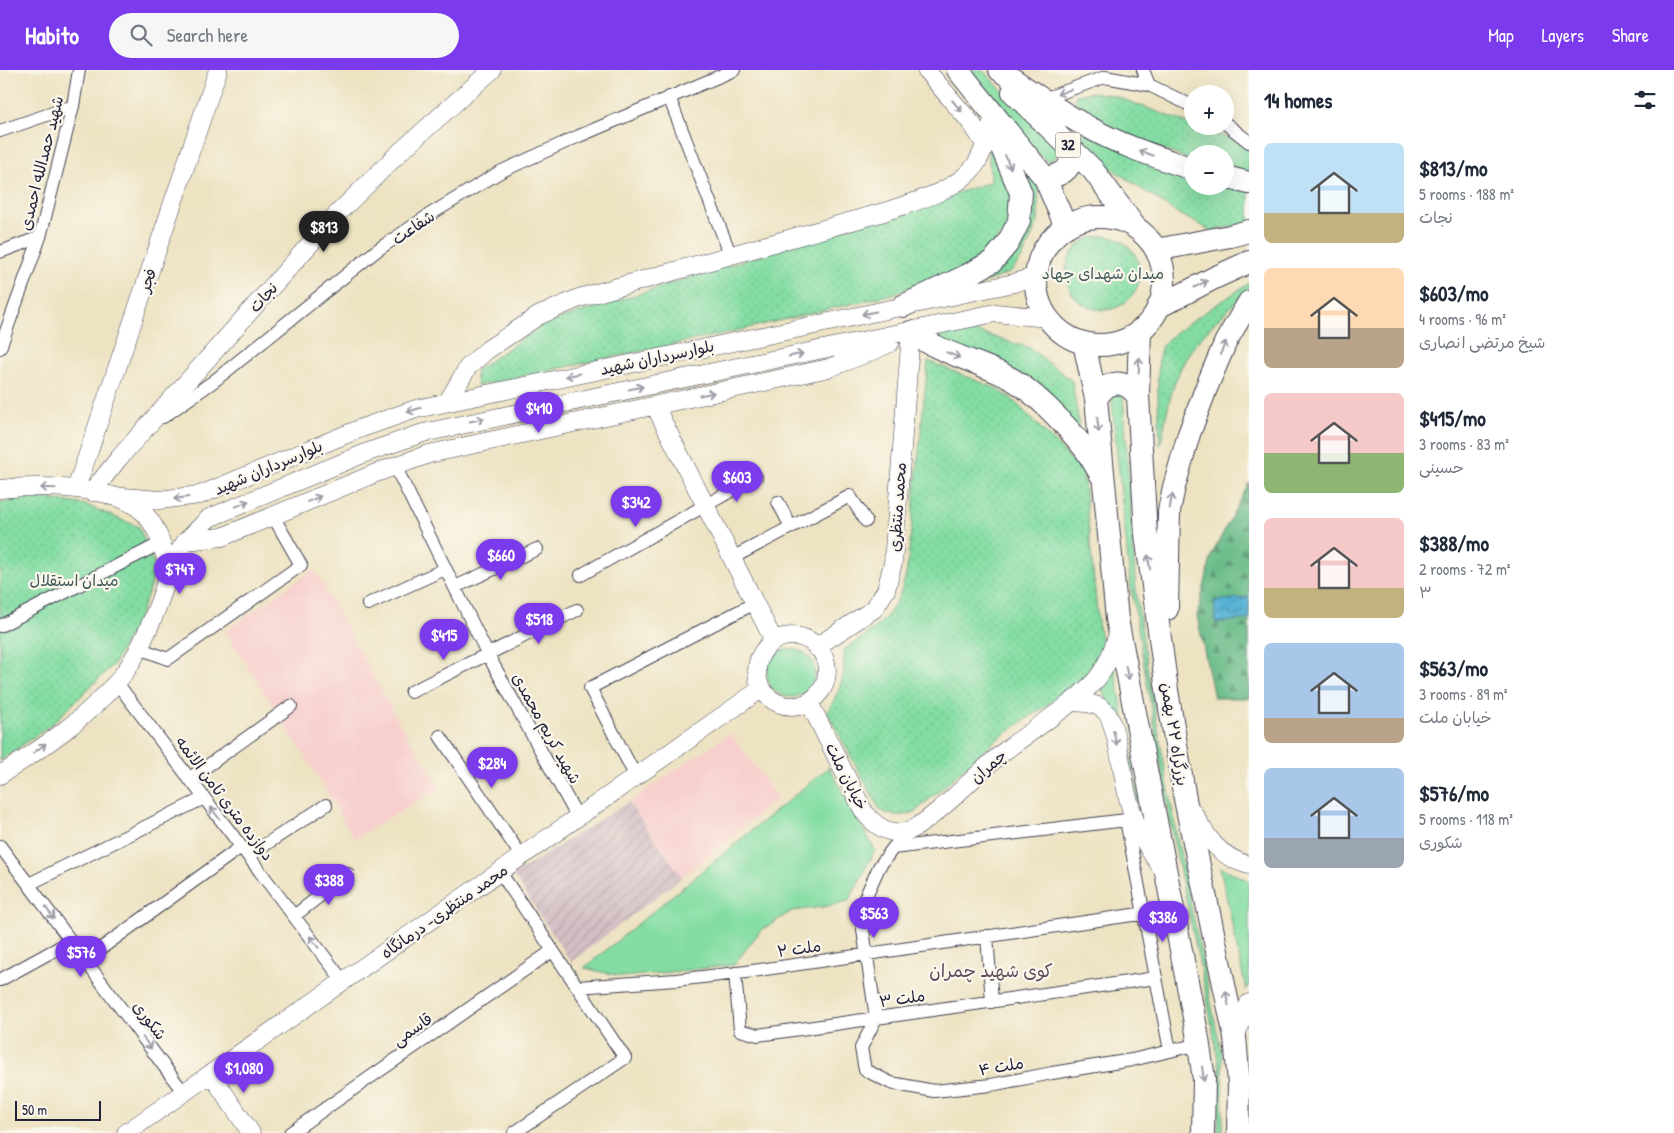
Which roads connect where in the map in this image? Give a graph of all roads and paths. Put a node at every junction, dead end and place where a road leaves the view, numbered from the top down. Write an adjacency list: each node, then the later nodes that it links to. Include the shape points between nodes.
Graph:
1 (79, 70): 14 (street, شهید حمدالله احمدی)
2 (218, 70): 57 (main road, فجر)
3 (492, 70): 49 (main road, نجات, via 401,151 336,215)
4 (734, 70): 11 (street, شفاعت)
5 (926, 70): 19 (main road, one-way to 19)
6 (958, 70): 15 (highway, 32)
7 (991, 70): 20 (highway, 32)
8 (1000, 70): 12 (highway)
9 (1143, 70): 10 (street)
10 (1149, 84): 12 (street, one-way to 12, via 1105,77); 13 (street)
11 (669, 97): 31 (street); 49 (street, شفاعت, via 500,172 429,215 376,251 214,380)
12 (1041, 100): 21 (highway, one-way to 12, via 1091,129)
13 (1184, 102)
14 (73, 106): 17 (street); 28 (street, شهید حمدالله احمدی)
15 (994, 116): 19 (main road); 22 (highway, 32); 36 (highway, one-way to 36, via 999,141 1020,193 1019,221 1008,243 993,261)
16 (1234, 130): 18 (street)
17 (0, 131)
18 (1249, 142)
19 (985, 144): 31 (main road, via 976,164 966,175 928,197)
20 (1070, 147): 22 (highway, via 1072,158 1068,169 1058,176); 26 (highway, 32, via 1093,170)
21 (1184, 166)
22 (1045, 178): 25 (highway, 32)
23 (1234, 180): 24 (highway)
24 (1249, 183)
25 (1066, 227): 26 (highway, 32, via 1101,217 1123,221); 33 (highway, 32, via 1045,248)
26 (1136, 228): 29 (highway, 32)
27 (1249, 230): 29 (highway)
28 (40, 237): 30 (street); 43 (street, شهید حمدالله احمدی)
29 (1156, 250): 37 (highway, 32, via 1164,278)
30 (0, 252)
31 (731, 256): 46 (main road, via 579,298 538,316 487,350 468,368)
32 (1249, 262): 37 (highway, 32, one-way to 32)
33 (1036, 276): 34 (main road, بلوارسرداران شهید); 39 (highway, 32, via 1037,291)
34 (987, 289): 36 (main road, بلوارسرداران شهید); 38 (main road, via 996,302)
35 (1249, 302): 83 (highway, one-way to 35, via 1169,511 1174,486 1207,386 1226,341)
36 (903, 306): 46 (main road, بلوارسرداران شهید, one-way to 46)
37 (1158, 307): 40 (highway, 32)
38 (995, 313): 39 (main road, بلوارسرداران شهید); 41 (main road, بلوارسرداران شهید)
39 (1048, 318): 42 (highway, 32, via 1070,338)
40 (1140, 330): 42 (highway, 32, via 1114,343); 44 (highway, بزرگراه ۲۲ بهمن, one-way to 40)
41 (911, 332): 47 (main road, بلوارسرداران شهید, one-way to 41); 48 (main road, one-way to 41, via 829,368); 55 (highway, one-way to 55, via 948,353 1005,375 1023,387 1084,449); 78 (main road, محمد منتظری, via 893,563 886,590 874,609)
42 (1084, 343): 45 (highway)
43 (0, 348)
44 (1138, 396): 45 (highway, via 1121,383 1110,384); 83 (highway, بزرگراه ۲۲ بهمن, one-way to 44, via 1146,534)
45 (1096, 399): 55 (highway, one-way to 55)
46 (448, 402): 58 (main road, بلوارسرداران شهید, one-way to 58, via 360,428 200,495 159,500)
47 (546, 406): 50 (main road, بلوارسرداران شهید, one-way to 47); 51 (main road)
48 (654, 406): 51 (main road); 60 (main road)
49 (149, 426): 57 (main road, شفاعت)
50 (414, 436): 52 (main road); 64 (main road, بلوارسرداران شهید, one-way to 50, via 209,518)
51 (511, 437): 52 (main road)
52 (448, 450): 53 (main road)
53 (395, 466): 61 (main road, one-way to 53); 69 (street, شهید کریم محمدی)
54 (756, 477): 60 (street)
55 (1104, 480): 76 (highway)
56 (0, 489): 57 (main road, one-way to 56)
57 (84, 491): 58 (main road)
58 (111, 496): 65 (main road, via 134,506 152,522)
59 (778, 502): 63 (street)
60 (705, 505): 67 (main road); 70 (street)
61 (273, 516): 64 (main road, via 222,537); 79 (street, via 301,566 168,659)
62 (866, 521): 63 (street, via 850,496)
63 (791, 528): 67 (street)
64 (186, 541): 68 (main road, بلوارسرداران شهید)
65 (161, 543): 68 (main road); 75 (street)
66 (537, 549): 71 (street)
67 (732, 558): 72 (main road)
68 (168, 568): 79 (main road, via 163,593)
69 (445, 569): 71 (street, شهید کریم محمدی); 73 (street)
70 (581, 575)
71 (455, 588): 80 (street, شهید کریم محمدی)
72 (754, 603): 77 (main road); 90 (street, via 590,688)
73 (368, 604)
74 (577, 610): 80 (street)
75 (0, 626)
76 (1119, 631): 86 (main road, چمران, via 1102,673); 103 (highway, one-way to 103)
77 (774, 642): 78 (main road, via 792,637); 82 (main road, via 767,647 758,663 758,681)
78 (816, 646): 85 (main road, via 825,662 825,680 822,689)
79 (138, 648): 81 (main road)
80 (488, 655): 84 (street); 95 (street, شهید کریم محمدی)
81 (116, 683): 89 (main road, one-way to 81, via 80,718); 91 (street, دوازده متری ثامن الائمه)
82 (762, 689): 85 (main road, via 774,702 783,705); 90 (main road, محمد منتظری- درمانگاه)
83 (1167, 690): 93 (highway, بزرگراه ۲۲ بهمن)
84 (412, 692)
85 (809, 702): 96 (main road, خیابان ملت, via 864,812 886,831)
86 (1071, 702): 96 (main road, چمران, via 1005,751 936,813); 103 (main road, one-way to 103, via 1099,706 1108,714 1138,829)
87 (291, 706): 91 (street)
88 (440, 736): 100 (street)
89 (0, 775)
90 (636, 777): 95 (main road, محمد منتظری- درمانگاه)
91 (189, 779): 92 (street, دوازده متری ثامن الائمه)
92 (204, 798): 99 (street, دوازده متری ثامن الائمه, one-way to 92); 105 (street)
93 (1185, 799): 101 (main road, via 1205,834 1219,850 1235,861); 122 (highway, بزرگراه ۲۲ بهمن, one-way to 93)
94 (326, 805): 99 (street)
95 (578, 818): 100 (main road, محمد منتظری- درمانگاه)
96 (908, 832): 98 (street)
97 (0, 846): 105 (street, شکوری)
98 (893, 848): 107 (street, via 1126,820); 112 (street, via 879,867 865,898 861,916)
99 (245, 852): 108 (street, دوازده متری ثامن الائمه); 113 (street)
100 (522, 857): 102 (main road, محمد منتظری- درمانگاه)
101 (1249, 865)
102 (500, 872): 111 (street); 117 (main road, محمد منتظری- درمانگاه)
103 (1166, 873): 106 (highway)
104 (348, 874): 108 (street)
105 (29, 884): 110 (street, شکوری, one-way to 110)
106 (1173, 909): 107 (street, ملت ۲); 123 (highway)
107 (1144, 913): 109 (street, ملت ۲); 115 (street)
108 (294, 916): 117 (street, دوازده متری ثامن الائمه, one-way to 108)
109 (987, 936): 112 (street, ملت ۲); 119 (street)
110 (71, 942): 113 (street, شکوری); 116 (street)
111 (552, 951): 118 (street); 129 (street, قاسمی)
112 (866, 954): 114 (street, ملت ۲); 121 (street)
113 (85, 960): 126 (street, شکوری, one-way to 126)
114 (735, 974): 118 (street, ملت ۲); 121 (street, ملت ۳, via 740,1030 758,1035)
115 (1156, 978): 119 (street, ملت ۳); 124 (street)
116 (0, 980)
117 (343, 981): 125 (main road, محمد منتظری- درمانگاه)
118 (577, 986): 130 (street, via 625,1058)
119 (992, 1002): 121 (street, ملت ۳)
120 (1249, 1003): 122 (main road)
121 (876, 1018): 124 (street, ملت ۴, via 861,1048 865,1070 891,1083 934,1092 991,1086)
122 (1235, 1037): 132 (highway, بزرگراه ۲۲ بهمن, via 1239,1083)
123 (1199, 1044): 124 (street, ملت ۴); 131 (highway, one-way to 131, via 1204,1079)
124 (1170, 1051)
125 (211, 1074): 126 (main road, محمد منتظری- درمانگاه); 128 (main road)
126 (184, 1093): 127 (main road, محمد منتظری- درمانگاه)
127 (126, 1133)
128 (251, 1133)
129 (290, 1133)
130 (514, 1133)
131 (1203, 1133)
132 (1238, 1133)

